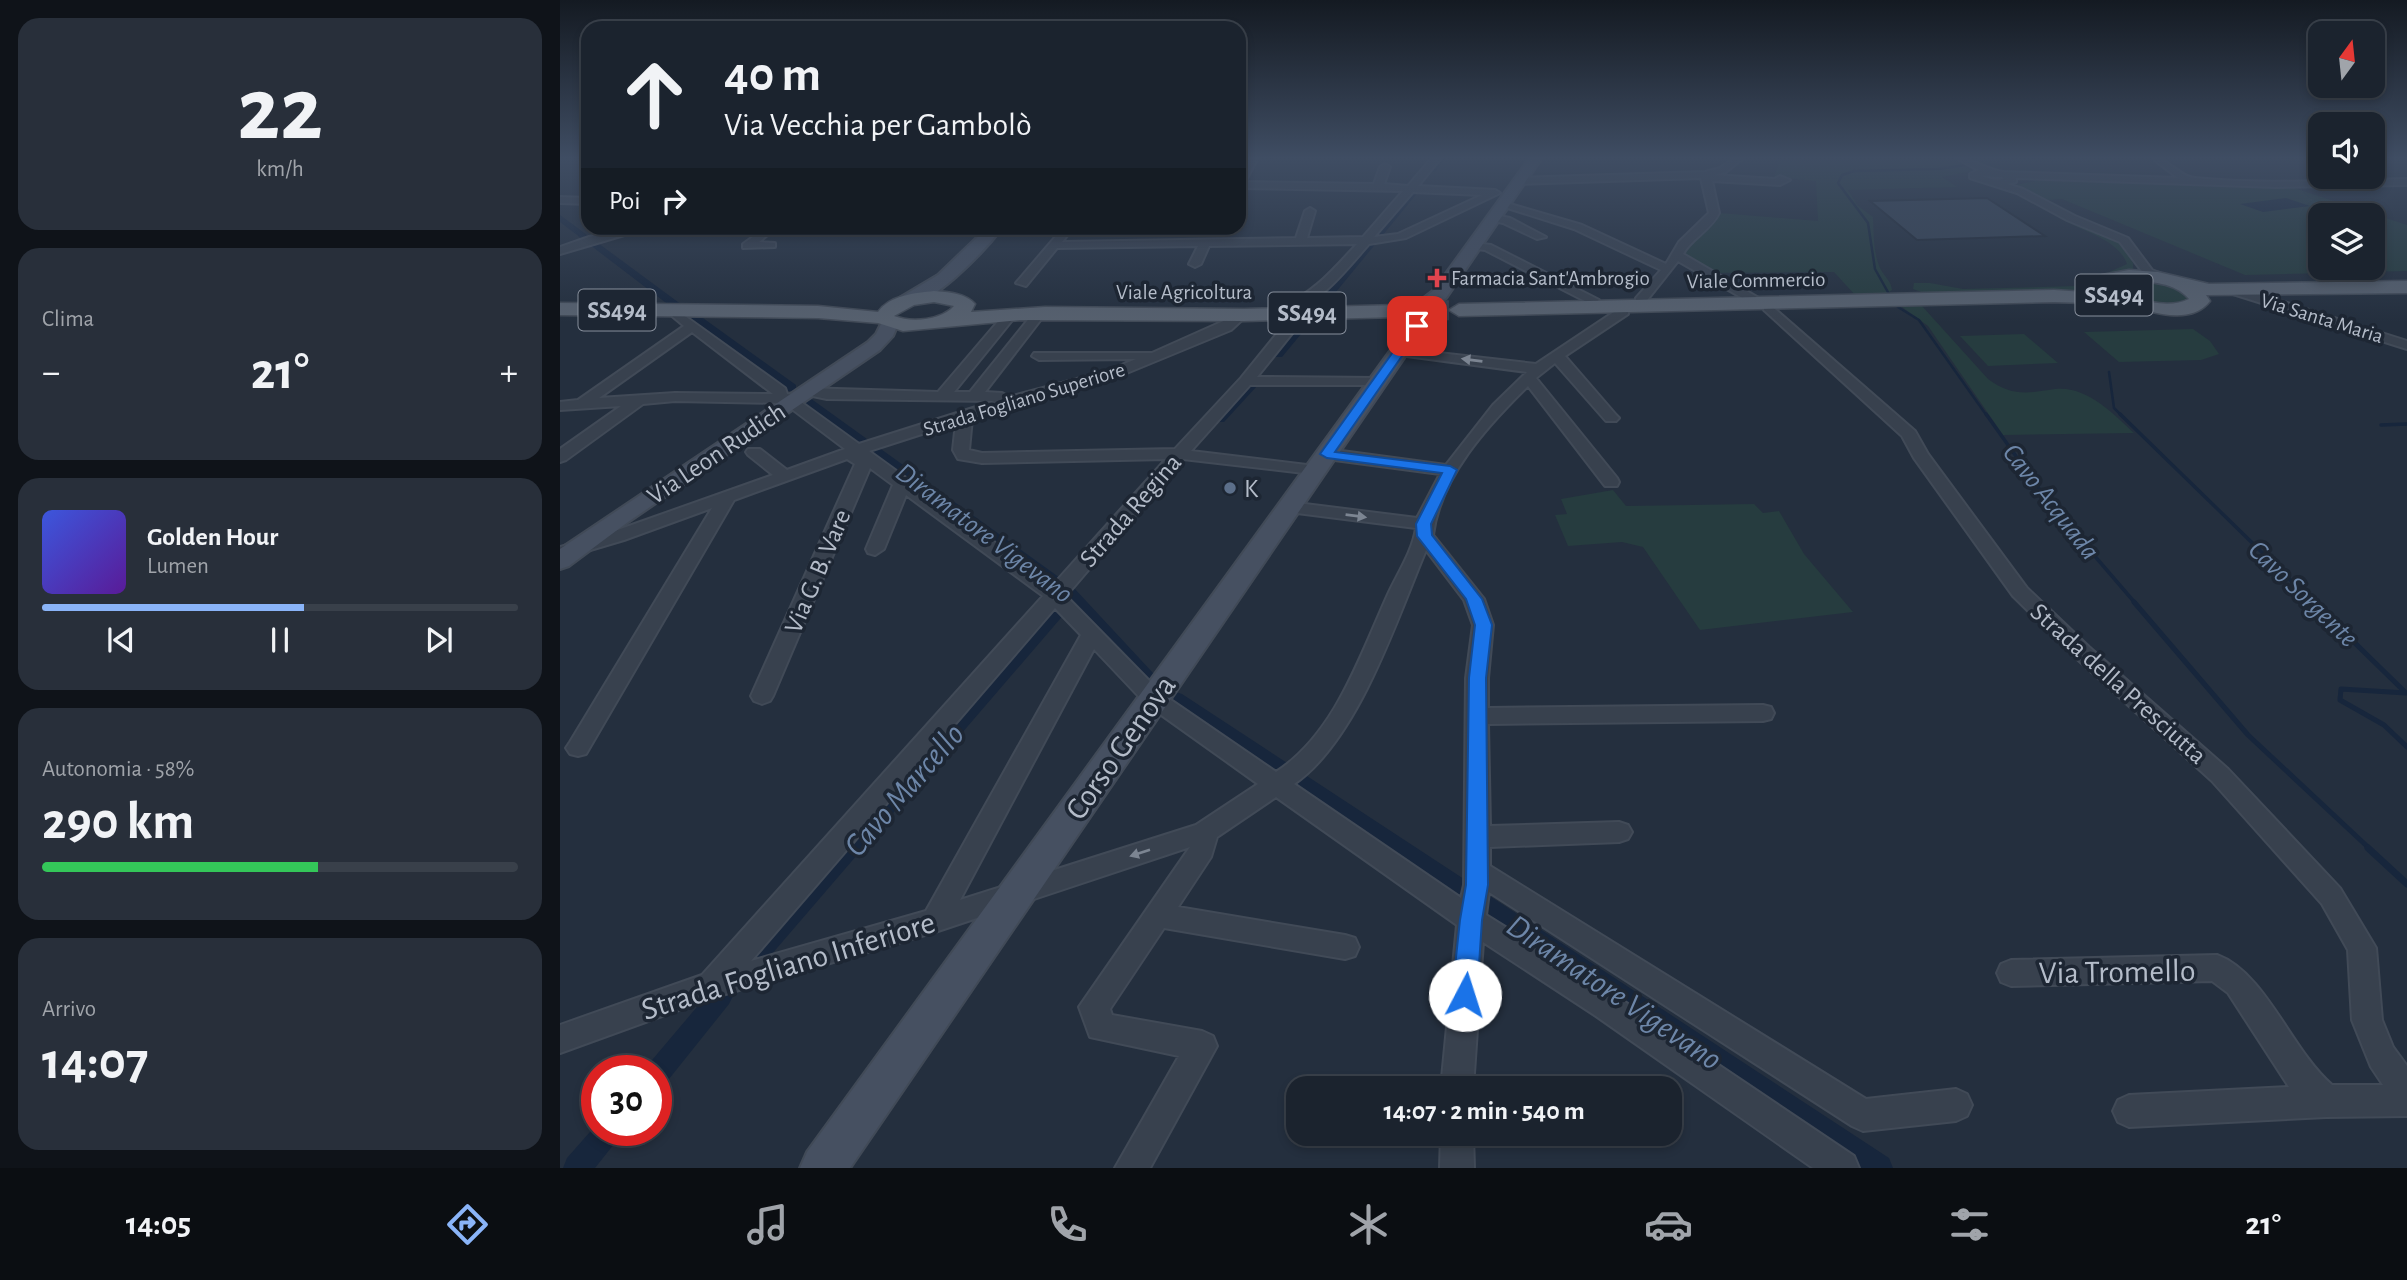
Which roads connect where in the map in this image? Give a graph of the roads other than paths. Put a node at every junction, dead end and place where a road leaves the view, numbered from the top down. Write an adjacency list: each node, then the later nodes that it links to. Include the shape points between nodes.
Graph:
1 (1310, 214): 15 (street)
2 (1388, 214): 16 (street, Strada Regina)
3 (1460, 214): 16 (street, via 1402,236)
4 (1496, 214): 8 (main road, Corso Genova)
5 (1544, 214): 25 (street)
6 (1714, 214): 22 (street, via 1683,244)
7 (2064, 214): 23 (street, via 2124,240)
8 (1494, 218): 14 (street); 20 (main road, Corso Genova)
9 (618, 235): 21 (street)
10 (762, 235): 18 (street, via 747,246)
11 (988, 235): 26 (main road)
12 (1062, 235): 19 (street)
13 (1215, 235): 17 (street)
14 (1541, 237)
15 (1301, 240): 16 (street); 17 (street)
16 (1366, 240): 41 (street, Strada Regina)
17 (1209, 243): 19 (street); 24 (street)
18 (771, 245)
19 (1054, 245): 29 (street)
20 (1474, 246): 42 (street, via 1488,247); 46 (main road, Corso Genova)
21 (560, 251)
22 (1678, 256): 25 (street); 38 (street, Strada della Presciutta)
23 (2137, 256): 27 (street, via 2138,271); 28 (street, via 2148,272); 31 (main road, via 2154,270 2189,282 2237,288)
24 (1195, 264)
25 (1668, 269): 39 (street)
26 (946, 279): 36 (main road); 37 (main road)
27 (2111, 281): 28 (main road, SS494); 33 (main road, SS494, via 2082,293); 34 (main road, SS494, via 2110,293)
28 (2173, 282): 32 (main road, SS494); 35 (main road, SS494, via 2196,292)
29 (1022, 283)
30 (2407, 287): 31 (main road, SS494)
31 (2340, 289): 32 (main road, SS494)
32 (2237, 291): 35 (main road, SS494); 52 (street, Via Santa Maria)
33 (2054, 296): 34 (main road, SS494); 38 (main road, SS494)
34 (2124, 300): 35 (main road, SS494, via 2169,308 2191,307)
35 (2200, 300)
36 (960, 301): 37 (main road, Viale Agricoltura / SS494, via 928,297); 44 (main road, Viale Agricoltura / SS494); 51 (main road, via 961,313)
37 (904, 302): 43 (main road, Viale Agricoltura / SS494); 50 (main road, via 887,310)
38 (1763, 305): 39 (main road); 46 (main road, Viale Commercio / SS494); 103 (street, Strada della Presciutta, via 1909,434 2020,592 2220,775 2331,896 2362,948 2367,1020 2382,1057)
39 (1632, 306): 42 (main road); 46 (main road)
40 (560, 309): 48 (main road, Viale Agricoltura / SS494, via 673,311)
41 (1299, 309): 46 (main road); 47 (main road); 49 (main road); 58 (street, Strada Regina)
42 (1596, 311): 46 (main road); 56 (street, Strada Fogliano Inferiore)
43 (818, 312): 48 (main road, Viale Agricoltura / SS494); 50 (main road, Viale Agricoltura / SS494)
44 (1011, 314): 45 (main road, Viale Agricoltura / SS494); 51 (main road, Viale Agricoltura / SS494); 61 (street)
45 (1040, 314): 47 (main road, Viale Agricoltura / SS494); 62 (street)
46 (1427, 314): 47 (main road, Viale Agricoltura / SS494); 57 (street, one-way to 46); 59 (main road, Corso Genova)
47 (1183, 315): 49 (main road)
48 (697, 318): 60 (street, via 780,391); 65 (street)
49 (1237, 319): 54 (street, Strada Fogliano Superiore)
50 (886, 321): 51 (main road, Viale Agricoltura / SS494); 53 (main road, via 884,336)
51 (933, 323): 53 (main road)
52 (2407, 345)
53 (874, 346): 60 (main road, Via Leon Rudich)
54 (1158, 355): 55 (street); 63 (street, Strada Fogliano Superiore, via 1112,374)
55 (1039, 356)
56 (1557, 356): 57 (street, Strada Fogliano Inferiore); 68 (street)
57 (1534, 373): 74 (street, Strada Fogliano Inferiore, via 1498,409); 77 (street)
58 (1246, 381): 59 (street); 71 (street, Strada Regina)
59 (1377, 383): 73 (main road, Corso Genova)
60 (794, 397): 61 (street); 64 (street); 69 (street); 82 (main road, Via Leon Rudich)
61 (942, 397): 62 (street)
62 (974, 397): 63 (street)
63 (1024, 397): 67 (street, Strada Fogliano Superiore)
64 (640, 400): 65 (street); 72 (street)
65 (582, 404): 66 (street)
66 (560, 406)
67 (965, 415): 69 (street, Strada Fogliano Superiore); 71 (street, via 964,456)
68 (1611, 418)
69 (862, 448): 75 (street, Strada Fogliano Superiore); 76 (street); 85 (street, Via G. B. Vare, via 864,462)
70 (754, 452): 75 (street)
71 (1179, 454): 73 (street); 83 (street, Strada Regina)
72 (560, 457)
73 (1321, 463): 74 (street); 79 (main road, Corso Genova)
74 (1450, 470): 80 (street, Strada Fogliano Inferiore)
75 (785, 476): 78 (street, Strada Fogliano Superiore)
76 (902, 482): 81 (street); 83 (street)
77 (1611, 482)
78 (727, 497): 82 (street, Strada Fogliano Superiore); 89 (street)
79 (1289, 507): 80 (street, one-way to 80); 86 (main road, Corso Genova)
80 (1424, 530): 88 (street, via 1474,599 1483,625); 90 (street, Strada Fogliano Inferiore, via 1353,694 1303,766)
81 (875, 549)
82 (565, 554)
83 (1060, 589): 84 (street); 100 (street, Strada Regina)
84 (1091, 636): 86 (street); 97 (street)
85 (762, 696)
86 (1154, 699): 90 (street); 94 (main road, Corso Genova)
87 (1763, 713): 88 (street)
88 (1477, 716): 93 (street)
89 (578, 748)
90 (1278, 783): 91 (street, Strada Fogliano Inferiore); 95 (street)
91 (1205, 832): 94 (street, Strada Fogliano Inferiore, one-way to 94); 96 (street, via 1202,850)
92 (1619, 832): 93 (street)
93 (1477, 837): 95 (street)
94 (1017, 894): 97 (street, Strada Fogliano Inferiore); 109 (main road, Corso Genova)
95 (1475, 897): 102 (street); 106 (street, via 1863,1115); 112 (street, via 1606,1006)
96 (1157, 915): 98 (street); 110 (street, via 1094,1007 1101,1027 1202,1046)
97 (935, 920): 100 (street, Strada Fogliano Inferiore)
98 (1345, 947)
99 (2011, 973): 105 (street, Via Tromello, via 2217,968 2238,984 2302,1081)
100 (712, 985): 101 (street, Strada Fogliano Inferiore)
101 (560, 1039)
102 (1458, 1076)
103 (2407, 1093)
104 (2407, 1100): 105 (street)
105 (2326, 1101): 107 (street)
106 (1956, 1105)
107 (2129, 1111)
108 (1457, 1146): 111 (street)
109 (823, 1168)
110 (1132, 1168)
111 (1457, 1168)
112 (1842, 1168)

